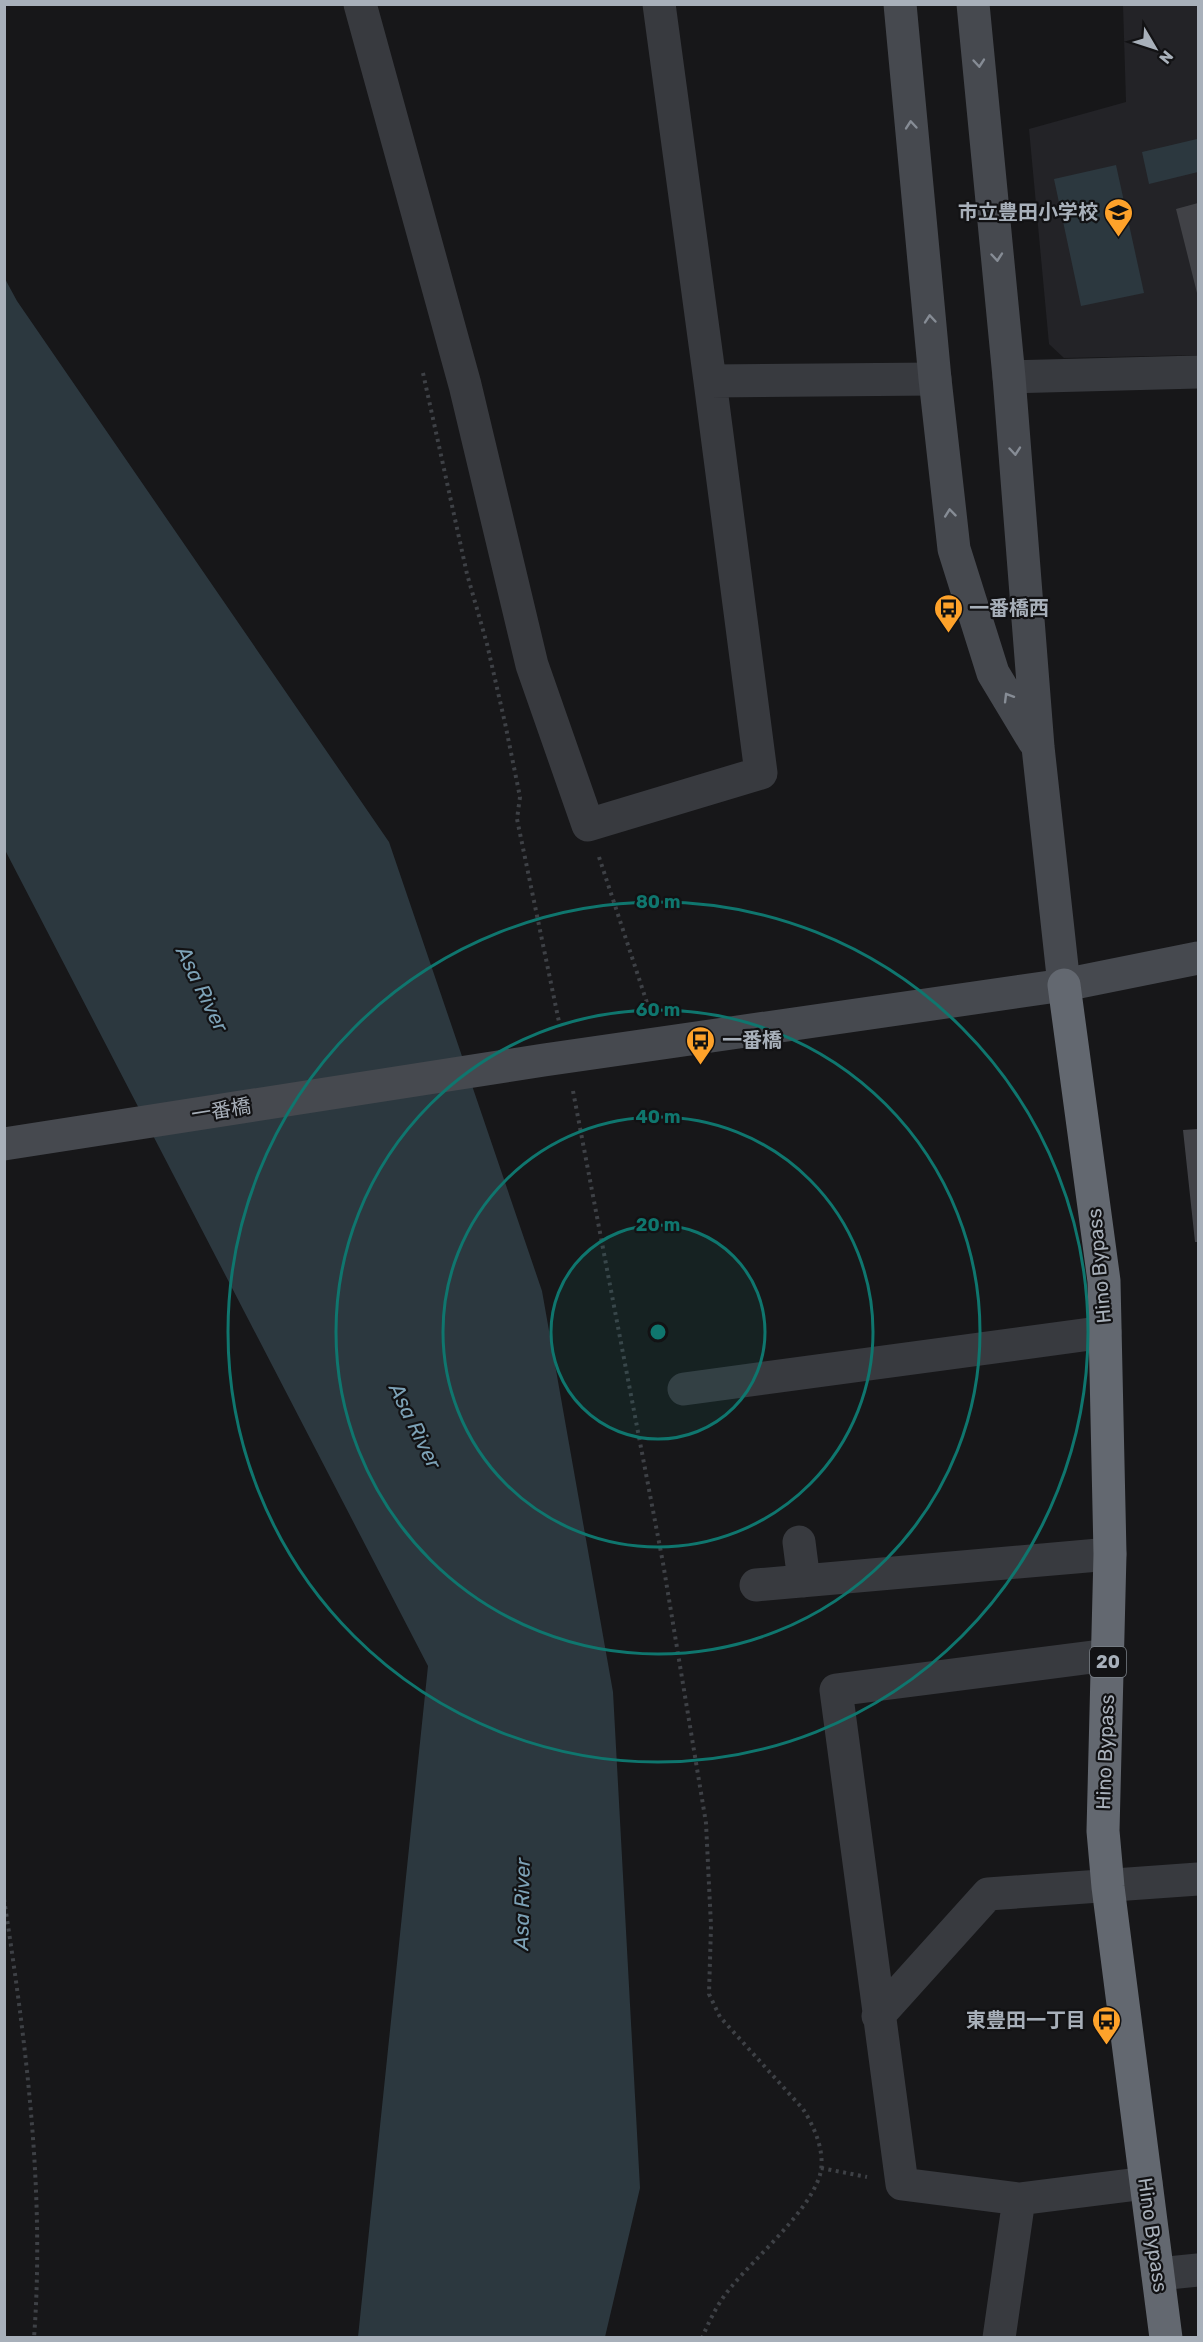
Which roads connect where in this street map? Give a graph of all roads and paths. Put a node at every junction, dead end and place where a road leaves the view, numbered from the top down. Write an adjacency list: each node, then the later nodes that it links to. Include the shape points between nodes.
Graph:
1 (360, 4): 11 (street, via 465,385 532,665)
2 (659, 4): 9 (street)
3 (900, 4): 8 (street, one-way to 3)
4 (973, 4): 7 (street, one-way to 7)
5 (421, 362): 15 (path, via 520,797 517,819)
6 (1198, 372): 7 (street)
7 (1009, 377): 10 (street, one-way to 10)
8 (935, 379): 9 (street); 10 (street, one-way to 8, via 993,673 954,549)
9 (711, 381): 11 (street, via 761,773)
10 (1038, 747): 13 (street)
11 (588, 825): 14 (path, via 649,1006)
12 (1198, 958): 13 (street, 一番橋)
13 (1064, 985): 14 (street, 一番橋); 17 (highway, Hino Bypass / 20, via 1104,1281)
14 (655, 1044): 15 (street, 一番橋)
15 (555, 1059): 16 (street, 一番橋); 28 (path, via 665,1575 706,1823 711,1926 709,1994 720,2017 807,2115 819,2143)
16 (4, 1144)
17 (1105, 1332): 18 (street); 20 (highway, Hino Bypass / 20)
18 (684, 1389)
19 (799, 1542): 21 (street)
20 (1110, 1554): 21 (street); 23 (highway, Hino Bypass / 20)
21 (804, 1581): 22 (street)
22 (756, 1585)
23 (1108, 1655): 25 (highway, Hino Bypass / 20, via 1103,1831); 27 (street, via 836,1690)
24 (1198, 1880): 25 (street)
25 (1108, 1887): 27 (street, via 988,1894); 29 (highway, Hino Bypass / 20)
26 (4, 1899): 34 (path, via 25,2041 34,2157)
27 (878, 2016): 30 (street)
28 (821, 2168): 30 (path); 35 (path, via 793,2217 718,2304)
29 (1146, 2183): 31 (street); 33 (highway, Hino Bypass / 20)
30 (902, 2184): 31 (street)
31 (1019, 2199): 36 (street)
32 (1198, 2270): 33 (street)
33 (1158, 2274): 37 (highway, Hino Bypass / 20)
34 (34, 2337)
35 (702, 2337)
36 (999, 2337)
37 (1166, 2337)

